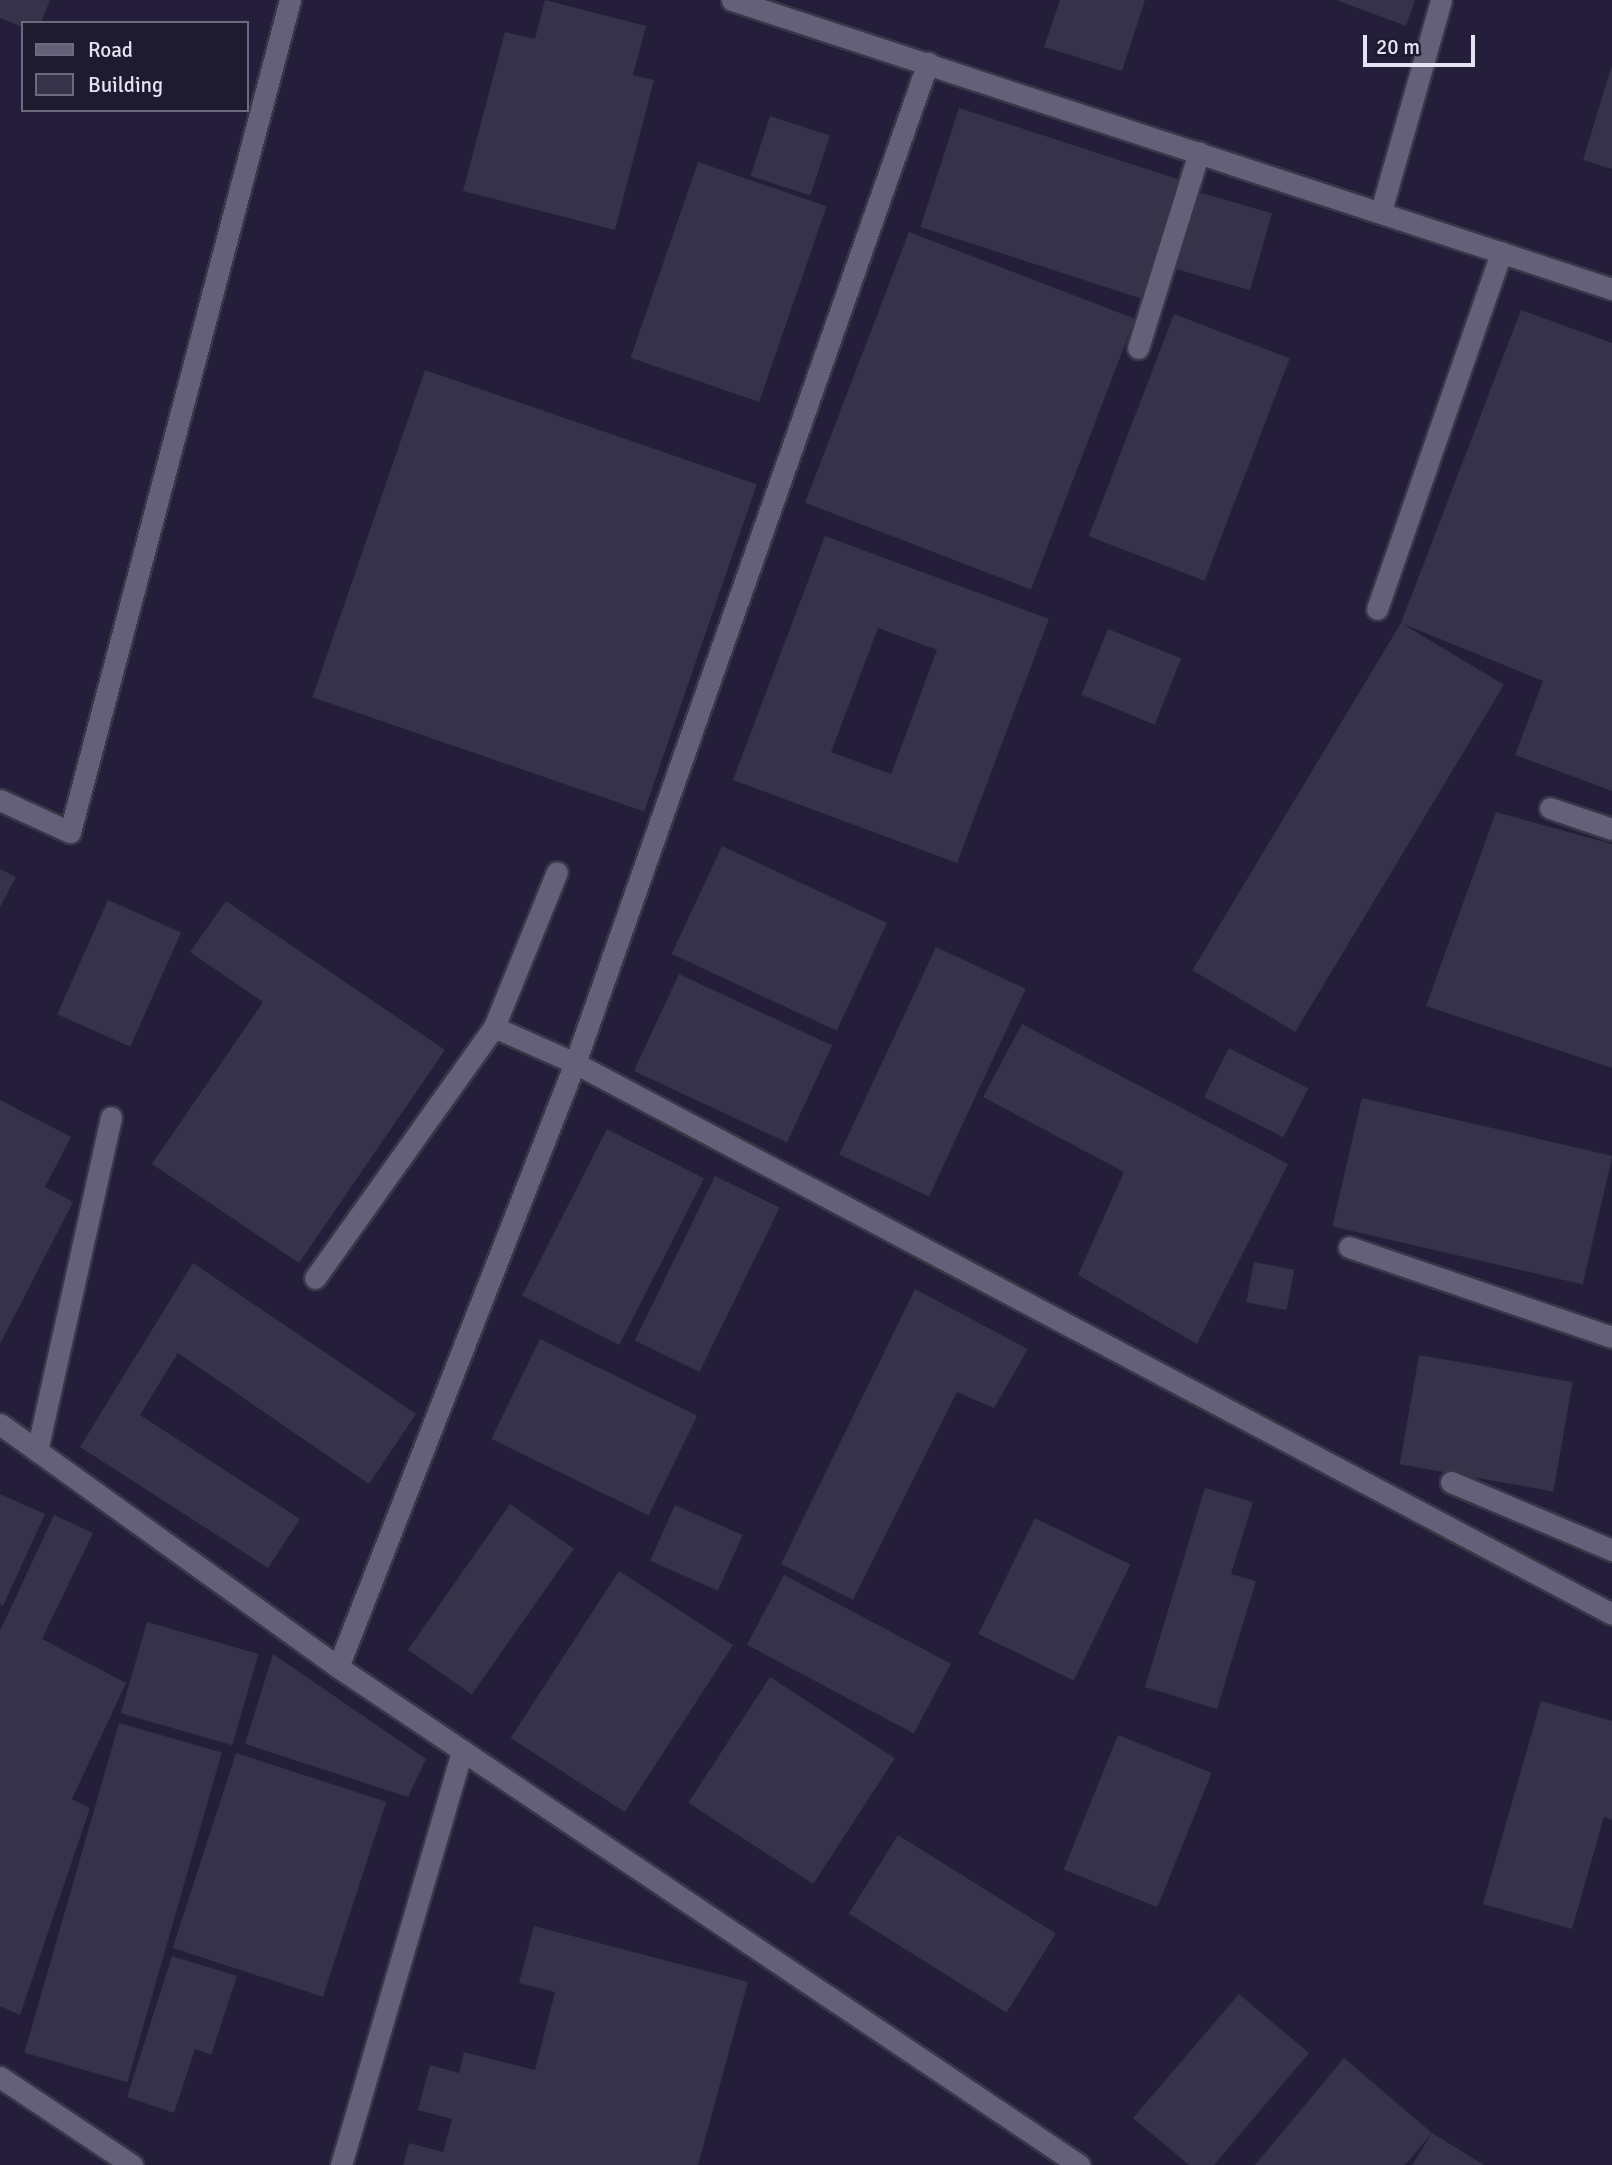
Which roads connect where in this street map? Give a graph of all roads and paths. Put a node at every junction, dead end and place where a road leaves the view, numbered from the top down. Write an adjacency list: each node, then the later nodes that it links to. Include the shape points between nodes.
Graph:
1 (290, 0): 11 (street, via 70,832)
2 (732, 0): 4 (street)
3 (1441, 0): 6 (street)
4 (928, 62): 5 (street); 16 (street)
5 (1199, 152): 6 (street); 9 (street)
6 (1381, 211): 7 (street)
7 (1501, 252): 8 (street); 10 (street)
8 (1612, 289)
9 (1138, 348)
10 (1377, 609)
11 (0, 800)
12 (1550, 808): 13 (street)
13 (1612, 829)
14 (557, 872): 15 (street)
15 (494, 1027): 16 (street); 19 (street)
16 (575, 1063): 25 (street); 26 (street)
17 (111, 1117): 22 (street)
18 (1349, 1247): 20 (street)
19 (315, 1278)
20 (1612, 1337)
21 (0, 1424): 22 (street)
22 (37, 1451): 26 (street)
23 (1451, 1482): 24 (street)
24 (1612, 1550)
25 (1612, 1614)
26 (338, 1667): 27 (street)
27 (462, 1750): 30 (street); 31 (street)
28 (0, 2077): 29 (street)
29 (132, 2165)
30 (341, 2165)
31 (1079, 2165)

